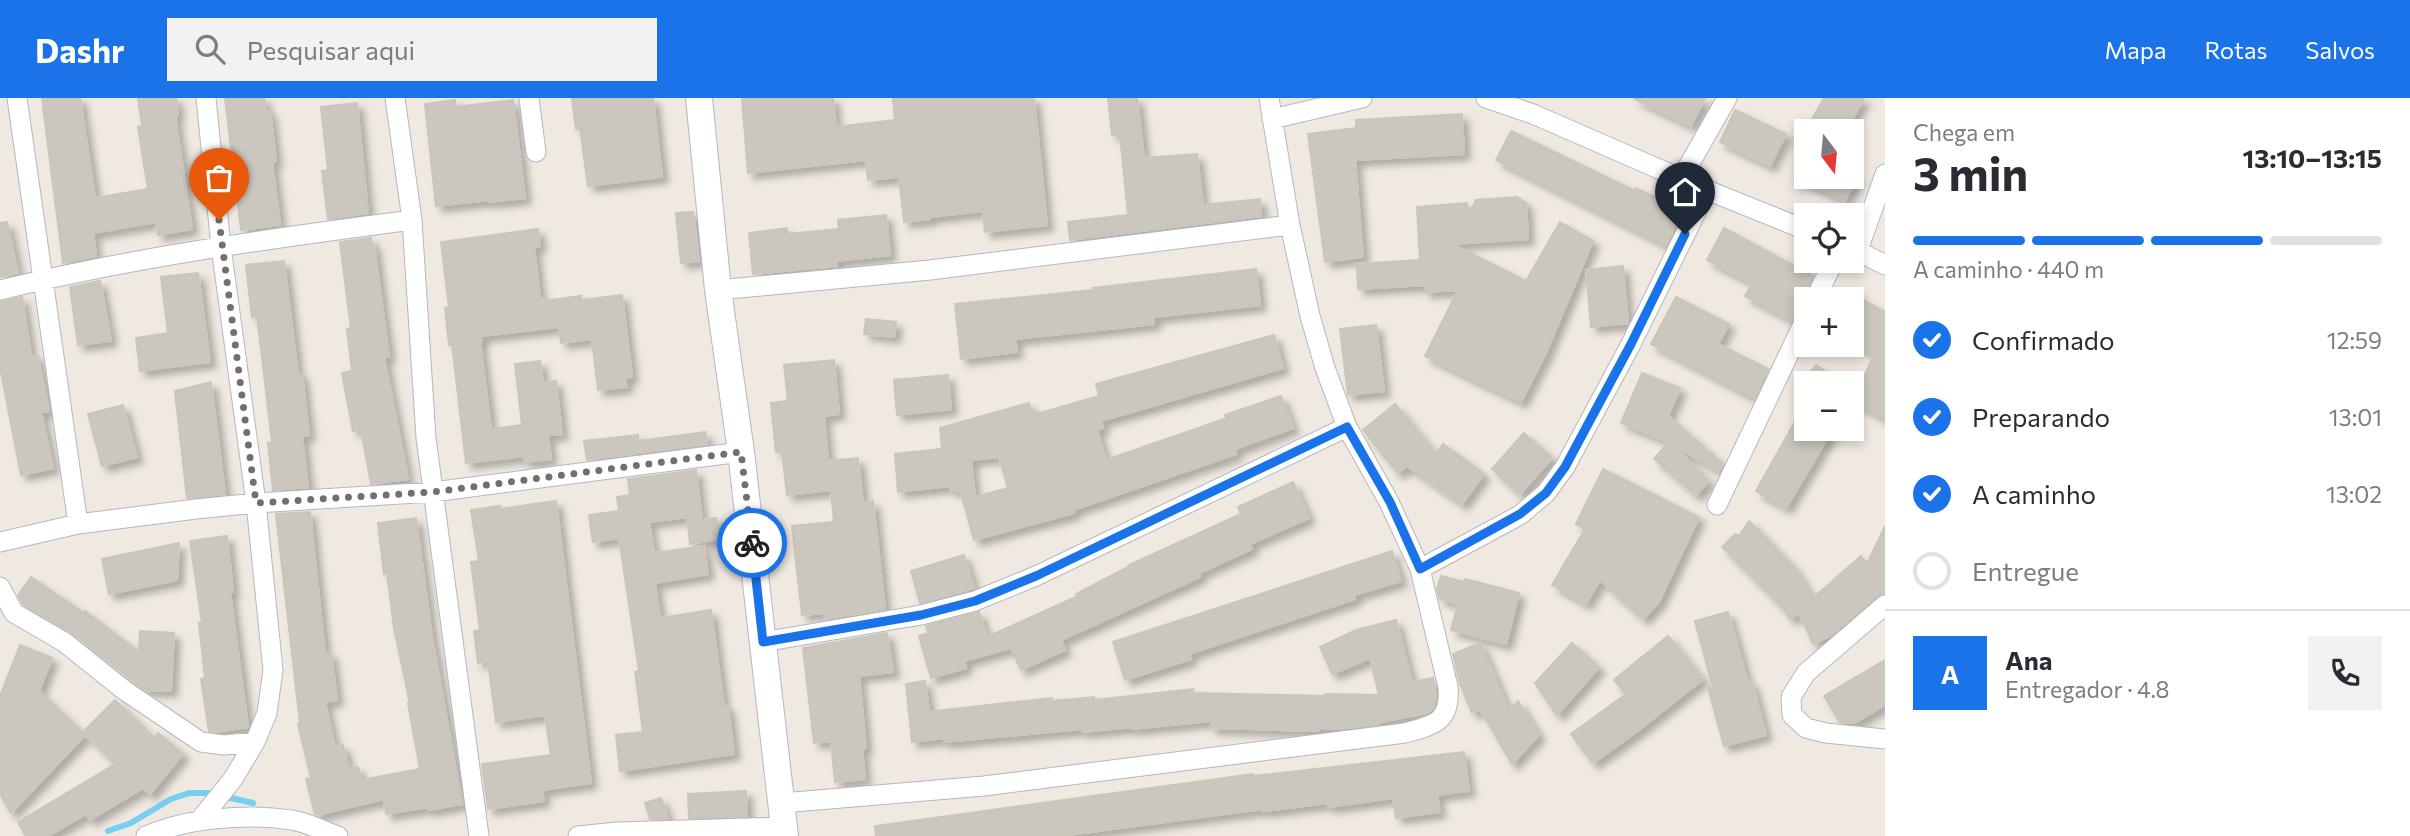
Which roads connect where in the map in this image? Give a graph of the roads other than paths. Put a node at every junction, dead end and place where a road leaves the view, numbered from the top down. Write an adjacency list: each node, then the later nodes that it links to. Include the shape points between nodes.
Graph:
1 (17, 98): 22 (street)
2 (206, 98): 19 (street)
3 (395, 98): 15 (street)
4 (529, 98): 11 (street)
5 (699, 98): 24 (street)
6 (1269, 98): 10 (street)
7 (1362, 98): 10 (street)
8 (1486, 98): 13 (street)
9 (1727, 98): 13 (street)
10 (1272, 119): 16 (street)
11 (536, 152)
12 (1885, 174): 18 (street)
13 (1681, 179): 14 (street)
14 (1707, 190): 17 (street); 33 (street, via 1631,344 1565,467 1546,493 1520,514)
15 (412, 220): 19 (street); 28 (street)
16 (1290, 225): 24 (street, via 930,270); 26 (street, via 1310,316)
17 (1794, 225)
18 (1864, 226)
19 (221, 247): 22 (street); 29 (street)
20 (1864, 254): 21 (street)
21 (1885, 265)
22 (43, 280): 23 (street); 31 (street)
23 (0, 290)
24 (718, 290): 27 (street)
25 (1794, 343): 30 (street)
26 (1347, 427): 33 (street, via 1390,502); 36 (street, via 975,601)
27 (741, 452): 28 (street); 36 (street)
28 (433, 492): 29 (street); 44 (street)
29 (256, 503): 31 (street); 38 (street, via 273,670 267,713)
30 (1717, 505)
31 (78, 524): 32 (street)
32 (0, 542)
33 (1420, 569): 40 (street, via 1450,702 1445,716 1429,726 1405,733 984,786)
34 (0, 587): 38 (street, via 14,613 64,642 201,742 224,746)
35 (1885, 605): 37 (street, via 1805,673 1791,696 1792,715 1805,728)
36 (763, 642): 40 (street)
37 (1885, 739)
38 (255, 741): 39 (street)
39 (200, 821): 42 (street); 43 (street, via 293,820)
40 (783, 822): 41 (street)
41 (585, 835)
42 (146, 836)
43 (338, 836)
44 (479, 836)

